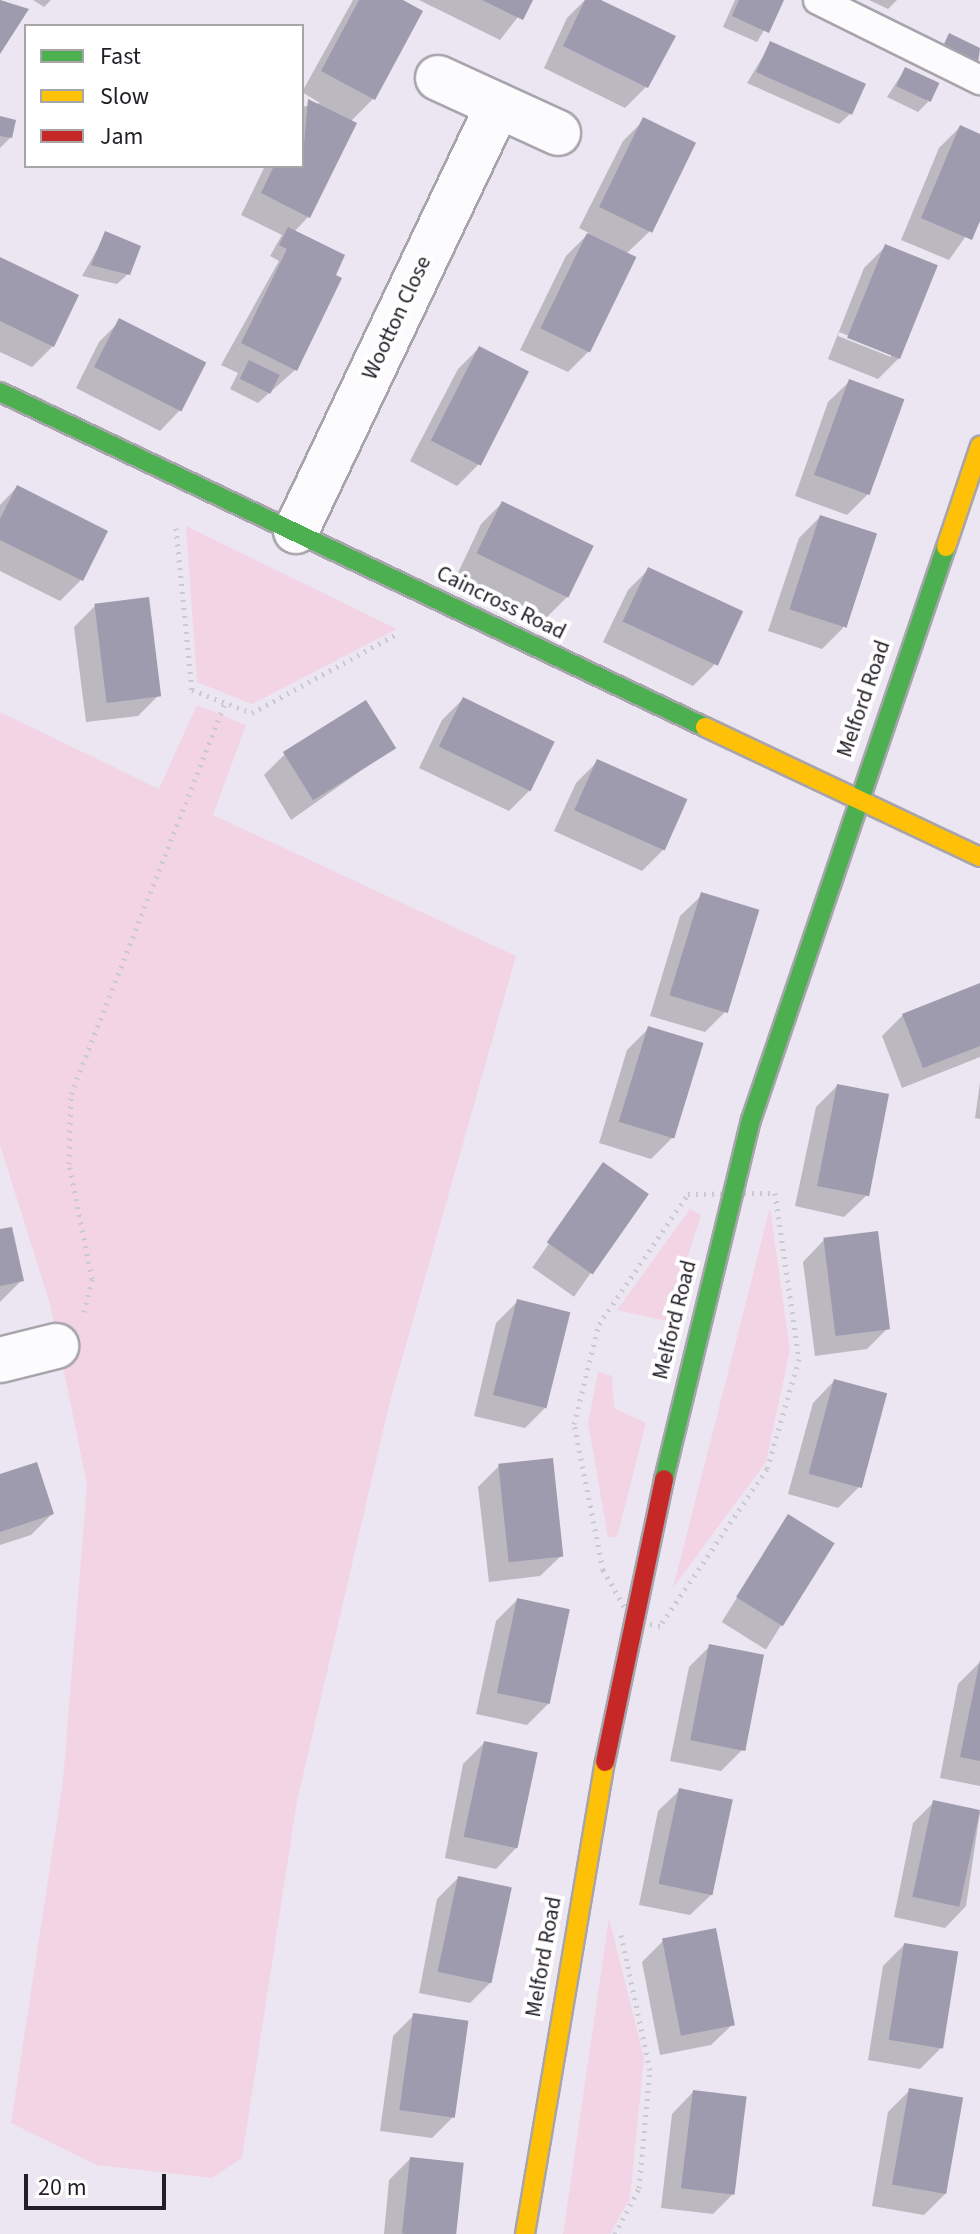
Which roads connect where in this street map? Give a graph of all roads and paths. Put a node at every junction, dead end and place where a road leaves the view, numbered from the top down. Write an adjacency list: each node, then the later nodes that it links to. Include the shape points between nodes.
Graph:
1 (818, 0): 3 (lane)
2 (438, 78): 4 (street)
3 (980, 80)
4 (498, 105): 5 (street); 9 (street, Wootton Close)
5 (558, 133)
6 (0, 392): 8 (street, Caincross Road)
7 (980, 446): 12 (street, Melford Road)
8 (190, 483): 9 (street, Caincross Road); 11 (path, via 176,527 192,690)
9 (296, 531): 10 (street, Caincross Road)
10 (425, 593): 11 (path, via 405,630 252,713); 12 (street, Caincross Road)
11 (225, 703): 14 (path, via 71,1094 69,1164 92,1279 81,1323)
12 (854, 800): 13 (street, Caincross Road); 16 (street, Melford Road, via 751,1120 691,1350)
13 (980, 857)
14 (56, 1346): 15 (street)
15 (0, 1360)
16 (581, 1879): 17 (street, Melford Road); 18 (path, via 612,1891 650,2070 639,2188)
17 (525, 2234)
18 (615, 2234)

